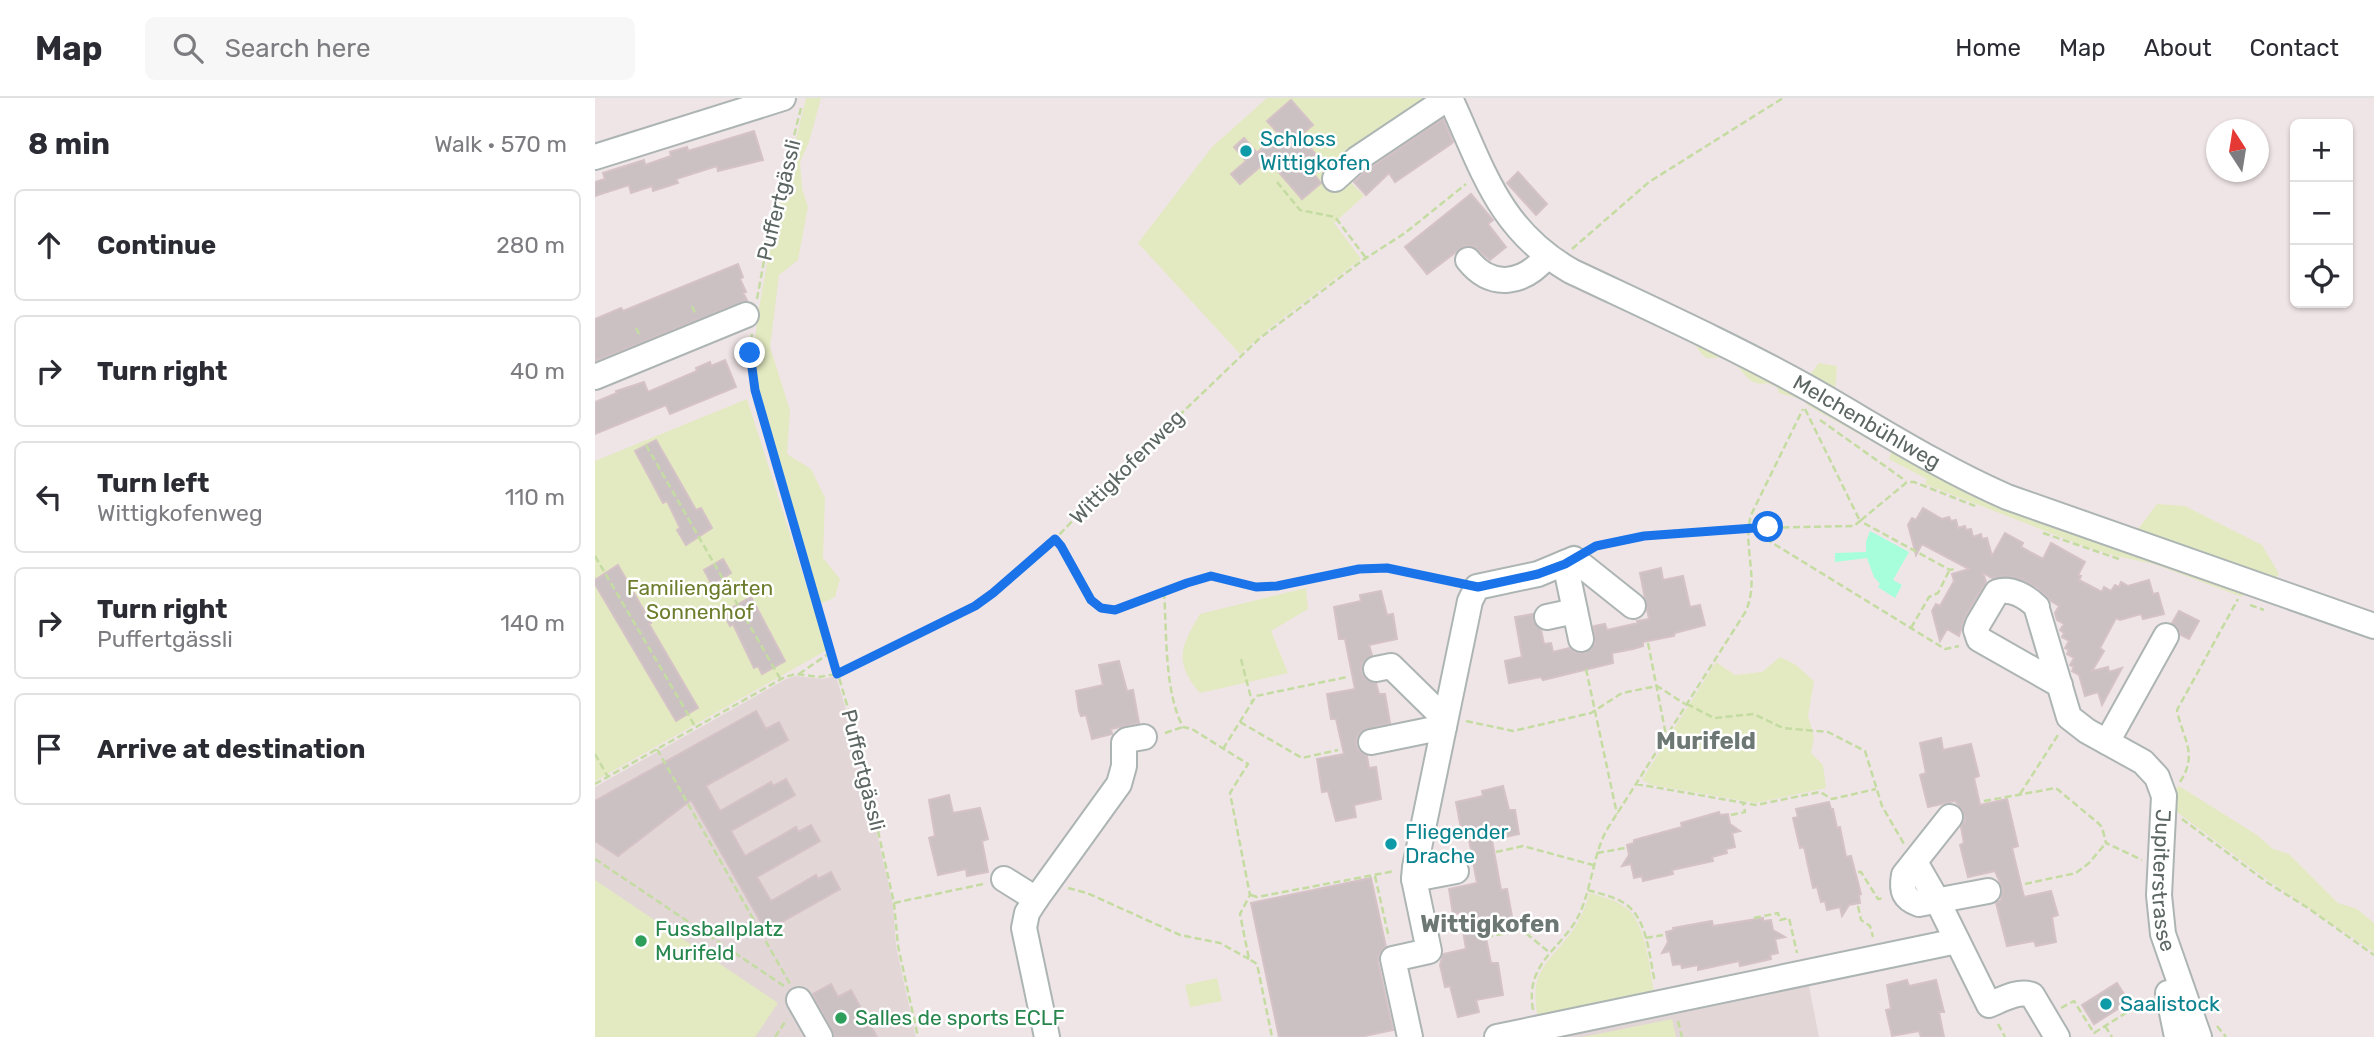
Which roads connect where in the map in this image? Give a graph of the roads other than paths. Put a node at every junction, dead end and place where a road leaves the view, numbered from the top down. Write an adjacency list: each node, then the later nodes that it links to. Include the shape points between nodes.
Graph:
1 (783, 98): 3 (street)
2 (1449, 98): 4 (street, via 1357,159); 6 (street, Melchenbühlweg, via 1497,202)
3 (595, 157)
4 (1335, 179)
5 (1468, 260): 6 (street, via 1482,274 1506,280)
6 (1552, 260): 13 (street, Melchenbühlweg, via 1776,370 1981,486)
7 (752, 315): 8 (street)
8 (595, 377)
9 (1570, 561): 10 (street); 11 (street); 18 (street, via 1538,574 1478,587 1470,601)
10 (1633, 606)
11 (1575, 611): 12 (street); 15 (street)
12 (1547, 617)
13 (2374, 626)
14 (2166, 636): 21 (street)
15 (1581, 639)
16 (1376, 669): 18 (street, via 1391,666)
17 (2060, 685): 17 (street, via 1979,639 1978,624 1997,592 2009,590 2038,609); 21 (street, Jupiterstrasse, via 2069,717)
18 (1445, 723): 20 (street); 25 (street)
19 (1144, 737): 27 (street, via 1124,743 1119,784)
20 (1371, 742)
21 (2108, 742): 31 (street, Jupiterstrasse, via 2143,762 2157,777 2164,804 2159,895)
22 (1950, 817): 23 (street)
23 (1915, 862): 29 (street); 29 (street, via 1903,875 1904,895 1919,904)
24 (1456, 870): 25 (street)
25 (1415, 873): 36 (street, via 1429,951 1393,959)
26 (1004, 879): 27 (street)
27 (1043, 891): 35 (street, via 1027,913 1024,928)
28 (1988, 891): 29 (street)
29 (1938, 902): 30 (street)
30 (1957, 940): 32 (street, via 1989,1005); 37 (street)
31 (2168, 993): 40 (street); 41 (street, Jupiterstrasse)
32 (2016, 994): 38 (street, via 2026,992 2035,997); 39 (street, via 2042,997)
33 (797, 997): 34 (street)
34 (820, 1037)
35 (1047, 1037)
36 (1410, 1037)
37 (1497, 1037)
38 (2057, 1037)
39 (2064, 1037)
40 (2176, 1037)
41 (2199, 1037)

